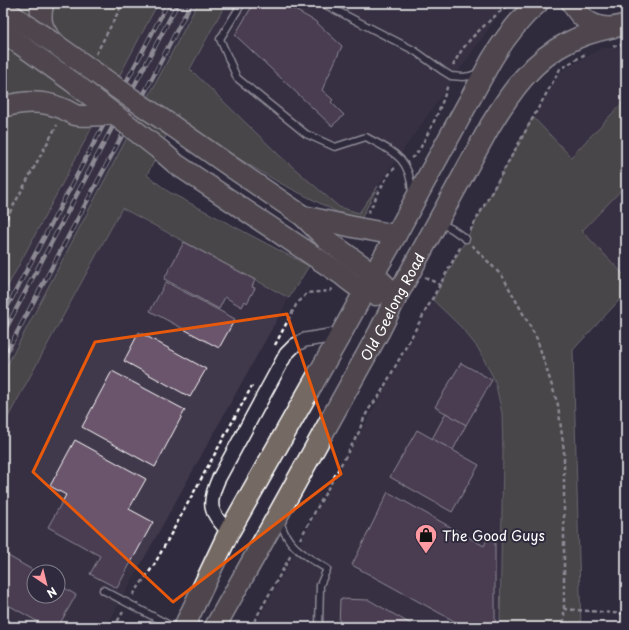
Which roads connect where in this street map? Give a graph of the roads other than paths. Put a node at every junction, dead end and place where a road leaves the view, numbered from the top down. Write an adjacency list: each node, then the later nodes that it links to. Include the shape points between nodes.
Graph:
1 (15, 3): 8 (highway)
2 (43, 3): 11 (highway, bridge, via 42,24)
3 (242, 3): 15 (lane, via 220,39 237,78 306,134 335,147 366,137 398,156 404,162 412,183)
4 (322, 3): 12 (lane, via 415,51 451,76 476,74)
5 (538, 3): 12 (main road, via 513,28)
6 (572, 3): 9 (main road, via 582,18)
7 (3, 9): 11 (main road, bridge)
8 (3, 25)
9 (615, 31): 17 (main road, Old Geelong Road, via 577,38 550,53 532,68 490,126)
10 (3, 32): 14 (main road, bridge)
11 (55, 44): 16 (main road, bridge)
12 (492, 59): 15 (main road)
13 (3, 107): 14 (main road, bridge, via 43,102 77,115)
14 (113, 114): 20 (main road, bridge, via 176,164 353,284)
15 (412, 207): 18 (main road)
16 (303, 216): 18 (main road); 20 (main road)
17 (438, 222): 19 (lane); 21 (main road, Old Geelong Road)
18 (396, 235): 20 (main road)
19 (466, 239)
20 (369, 282): 21 (main road, via 383,283); 22 (main road)
21 (396, 298): 23 (main road, Old Geelong Road)
22 (341, 334): 24 (main road); 24 (street, via 305,340 286,354 212,495 214,514)
23 (279, 513): 28 (main road, Old Geelong Road); 29 (lane, via 291,544 327,569 320,585)
24 (229, 532): 27 (main road)
25 (103, 590): 26 (lane)
26 (172, 627)
27 (184, 627)
28 (214, 627)
29 (319, 627)

